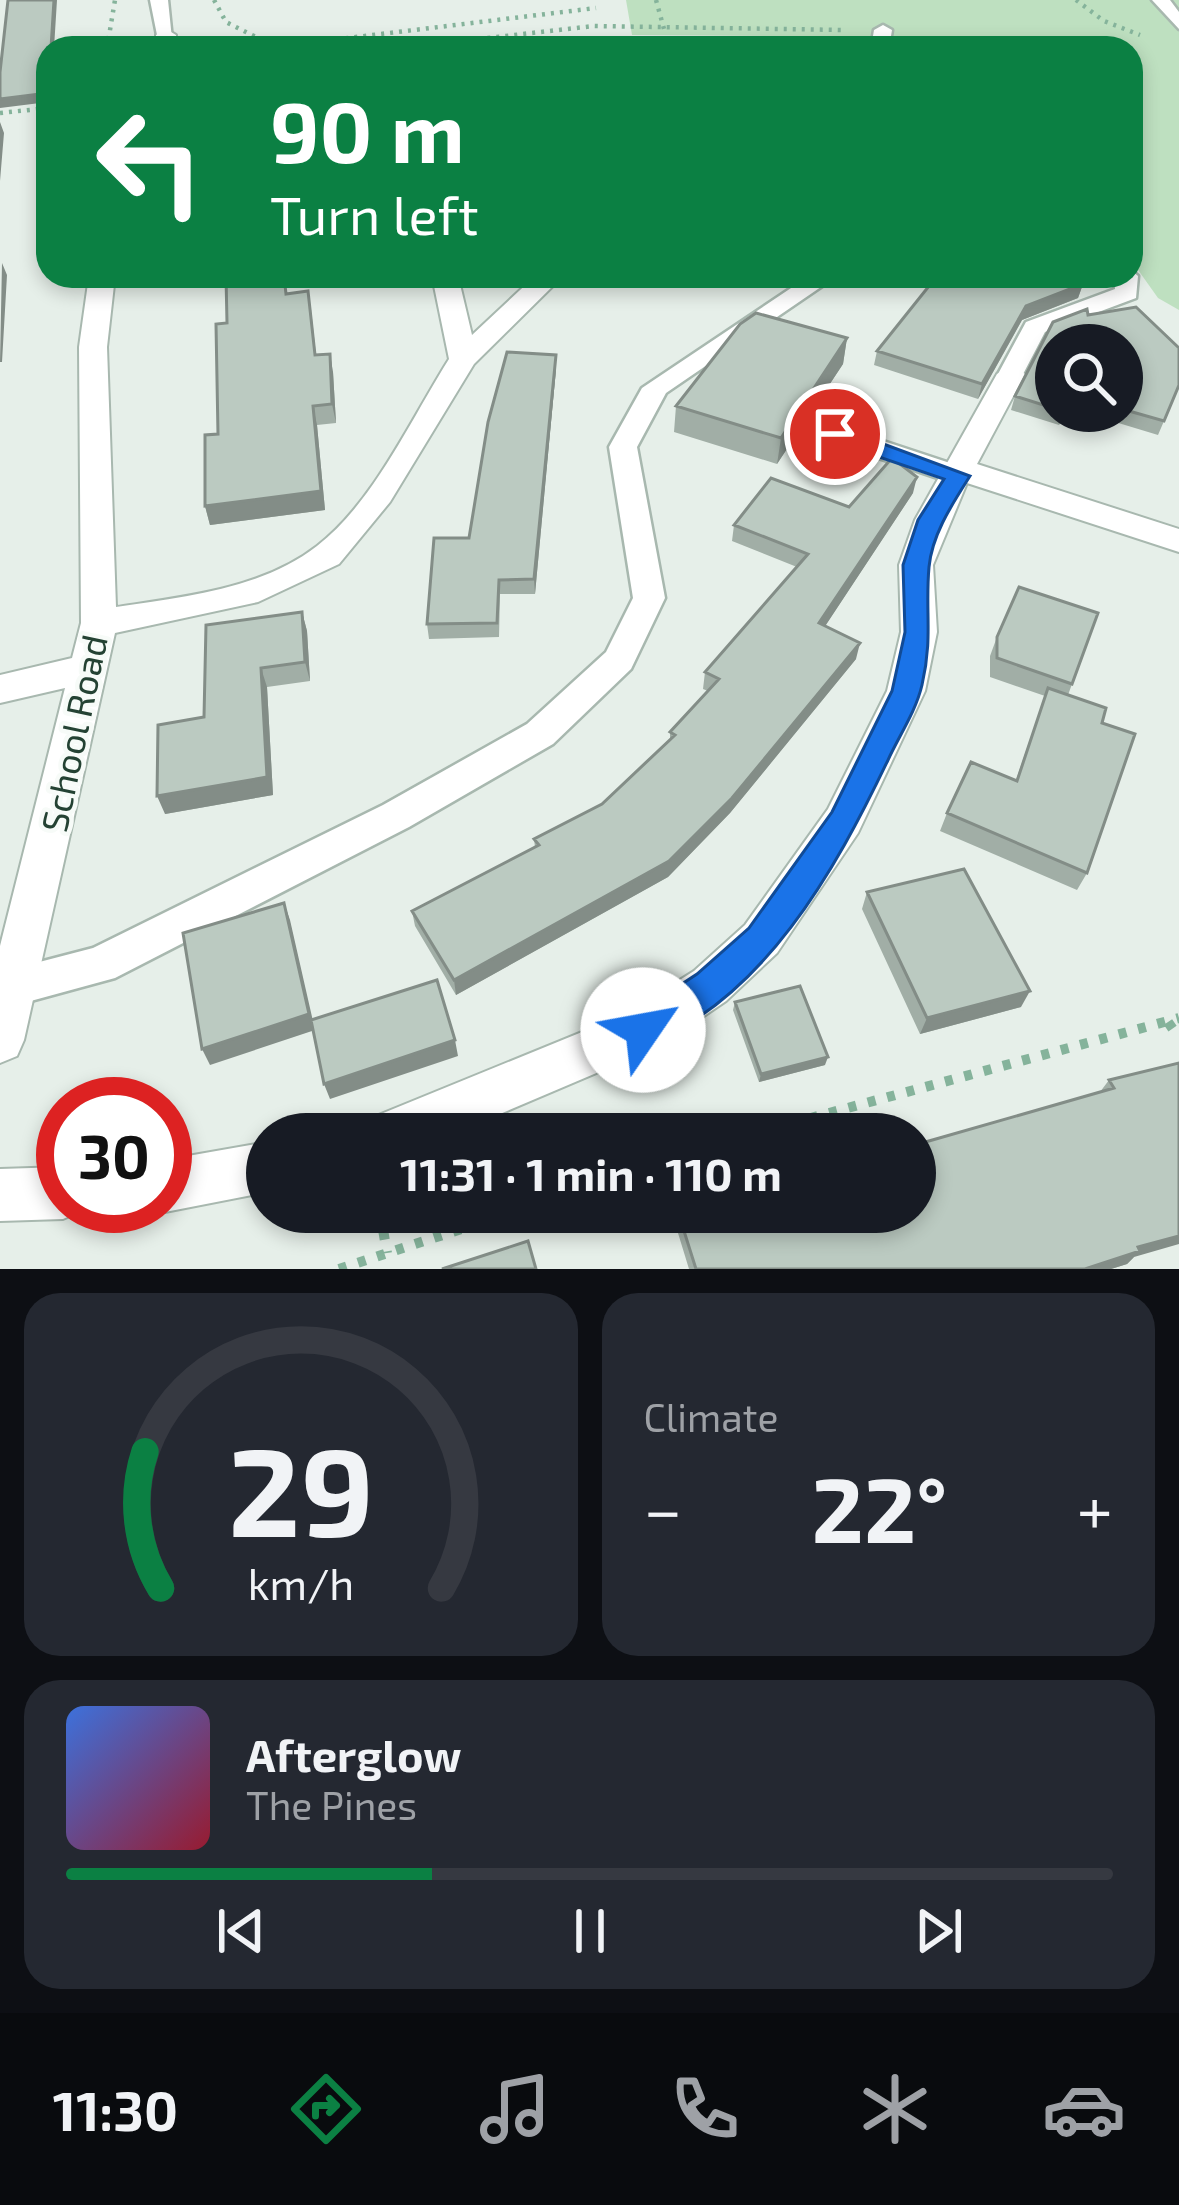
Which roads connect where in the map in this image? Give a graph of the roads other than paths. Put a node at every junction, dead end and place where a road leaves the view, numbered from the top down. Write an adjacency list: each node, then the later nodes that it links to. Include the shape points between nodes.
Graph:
1 (159, 0): 4 (lane)
2 (1161, 0): 3 (lane)
3 (1179, 24)
4 (165, 36)
5 (100, 288): 15 (street, School Road, via 93,346)
6 (448, 288): 10 (street)
7 (537, 288): 10 (street)
8 (807, 288): 18 (lane, via 655,388 637,416 623,447 649,598 619,660 540,734 100,965)
9 (1126, 288): 11 (lane, via 1035,327)
10 (463, 359): 15 (street, via 332,554 276,583)
11 (1011, 374): 13 (street)
12 (835, 434): 13 (lane)
13 (960, 473): 14 (street); 20 (street, via 916,565 919,632 906,691 843,821 761,939 710,986 643,1030)
14 (1179, 542)
15 (99, 623): 16 (street, School Road)
16 (90, 668): 17 (street); 18 (street, School Road)
17 (0, 689)
18 (16, 986): 19 (street, School Road)
19 (0, 1040)
20 (444, 1113)
21 (246, 1170): 22 (street)
22 (192, 1181)
23 (36, 1193): 24 (street)
24 (0, 1195)

